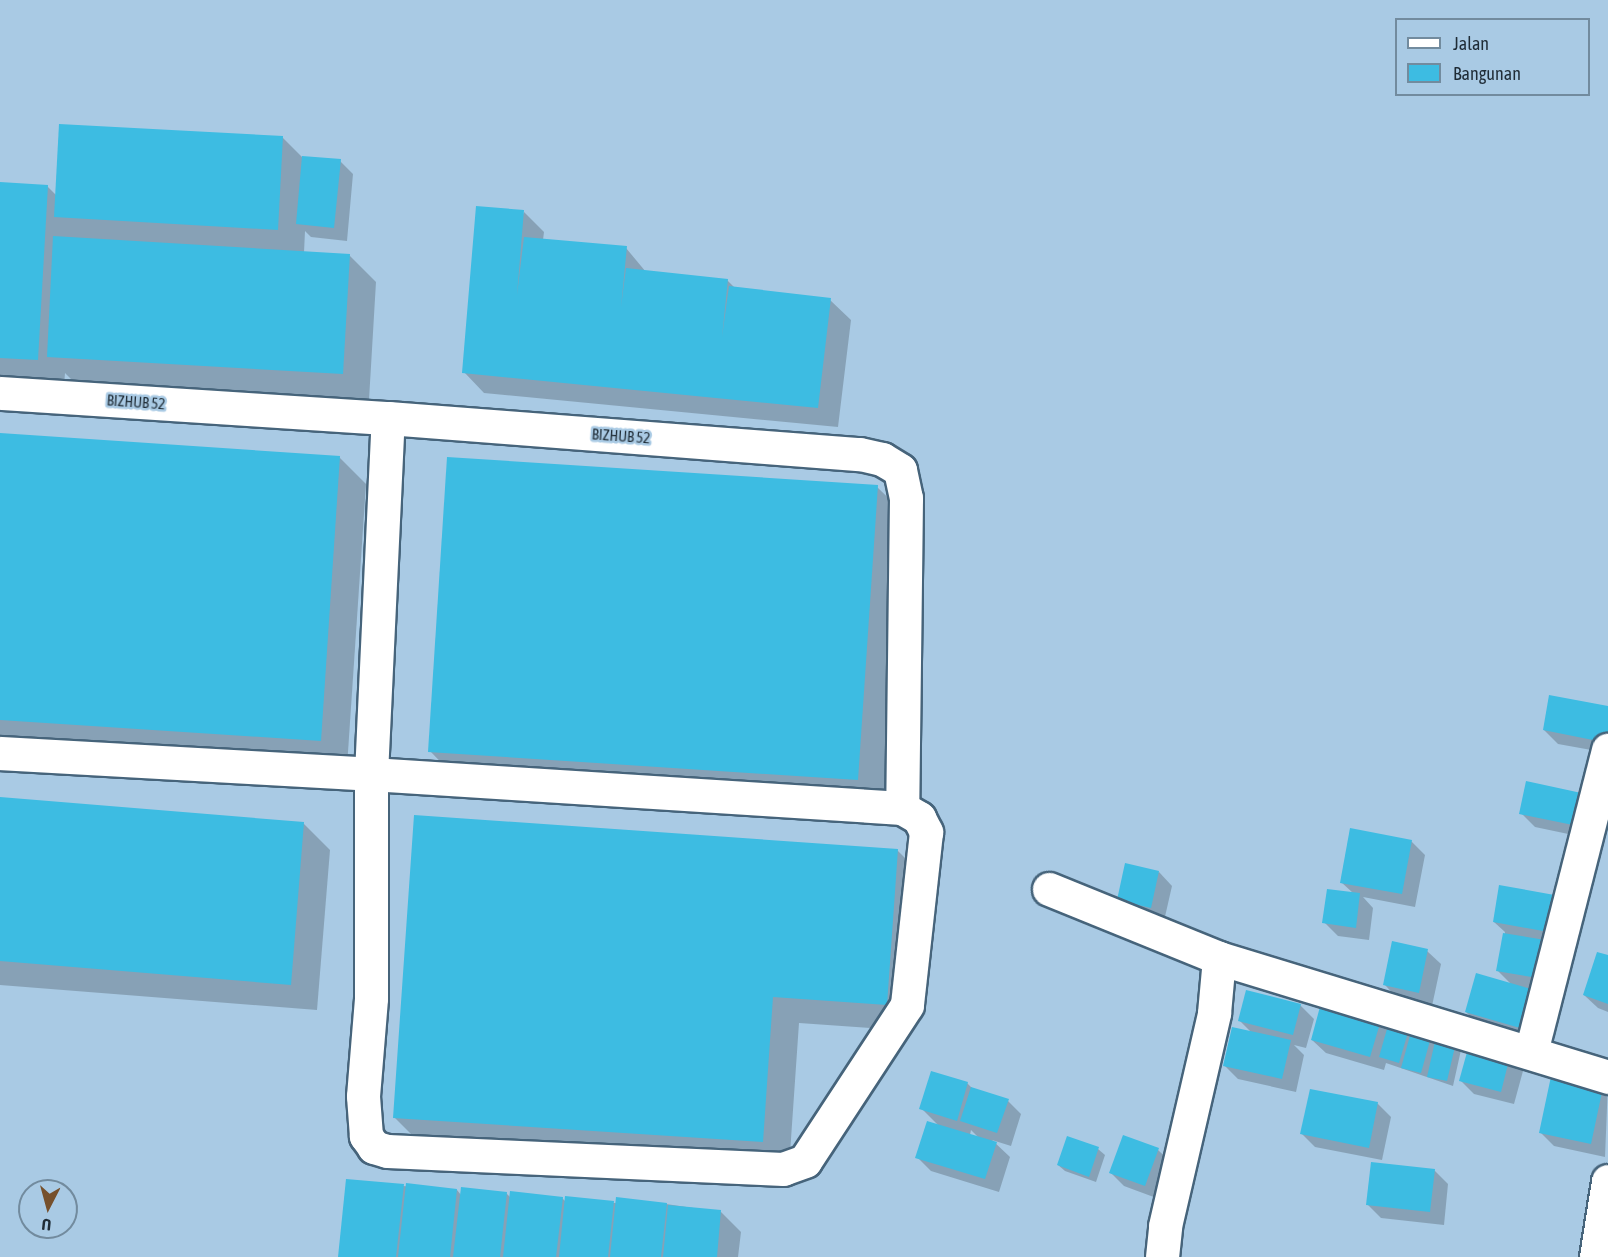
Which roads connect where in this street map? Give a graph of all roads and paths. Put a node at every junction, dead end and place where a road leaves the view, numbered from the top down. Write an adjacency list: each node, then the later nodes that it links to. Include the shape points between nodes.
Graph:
1 (0, 393): 2 (street, BIZHUB 52)
2 (388, 418): 5 (street); 6 (street, BIZHUB 52, via 860,454 882,459 900,470 906,498)
3 (1608, 750): 9 (street)
4 (0, 753): 5 (street)
5 (371, 774): 6 (street); 6 (street, via 371,998 363,1096 366,1136 374,1147 387,1150 783,1169 805,1161 907,1005 926,832 919,818)
6 (902, 808)
7 (1049, 889): 8 (street)
8 (1219, 958): 9 (street); 12 (street, via 1214,1013)
9 (1531, 1052): 10 (street)
10 (1608, 1077)
11 (1608, 1181): 13 (street)
12 (1162, 1257)
13 (1596, 1257)

